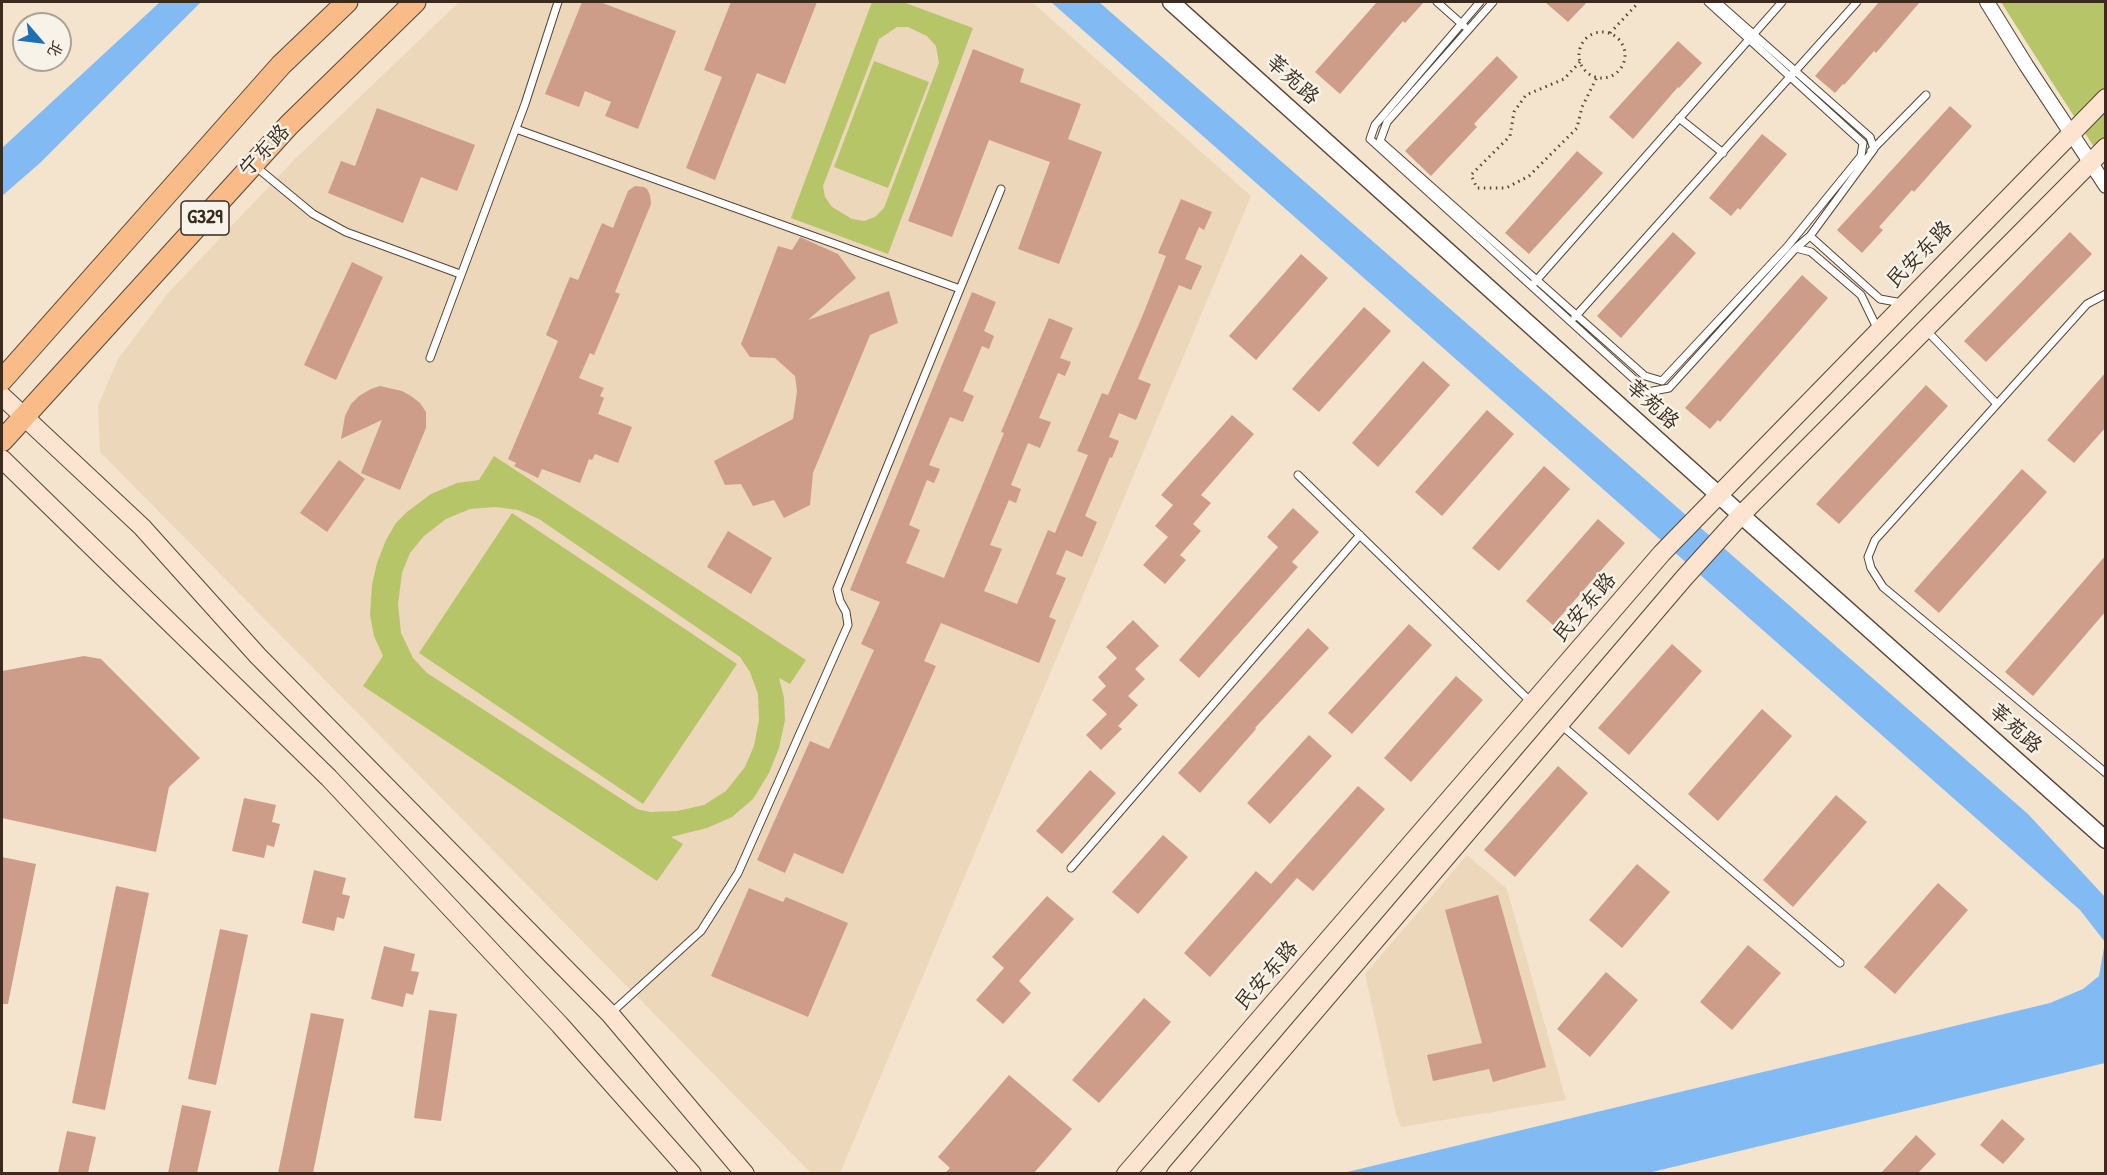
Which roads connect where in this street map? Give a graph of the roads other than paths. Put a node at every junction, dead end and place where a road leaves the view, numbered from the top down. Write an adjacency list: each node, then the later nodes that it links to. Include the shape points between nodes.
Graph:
1 (347, 2): 41 (main road, G329, via 281,65)
2 (415, 2): 27 (main road, 宁东路 / G329)
3 (558, 2): 20 (lane)
4 (1172, 2): 48 (street, 莘苑路)
5 (1437, 2): 13 (lane)
6 (1480, 2): 13 (lane)
7 (1493, 2): 14 (lane)
8 (1708, 2): 15 (lane)
9 (1717, 2): 15 (lane)
10 (1782, 2): 15 (lane)
11 (1857, 2): 16 (lane)
12 (1987, 2): 21 (street)
13 (1461, 23): 14 (lane); 33 (lane, via 1375,125 1370,139)
14 (1468, 30): 33 (lane, via 1387,122 1380,141)
15 (1751, 37): 16 (lane); 19 (lane)
16 (1793, 74): 23 (lane, via 1870,137); 24 (lane); 25 (lane, via 1863,143)
17 (1926, 95): 23 (lane)
18 (2106, 98): 21 (main road, 民安东路)
19 (1679, 118): 24 (lane); 33 (lane)
20 (516, 129): 32 (lane); 34 (lane)
21 (2071, 132): 26 (street); 36 (main road, 民安东路)
22 (2106, 147): 26 (main road)
23 (1874, 149): 25 (lane); 30 (lane)
24 (1722, 153): 37 (lane)
25 (1861, 156): 37 (lane, via 1787,247 1662,381 1645,376)
26 (2090, 163): 28 (street); 38 (main road)
27 (253, 165): 32 (lane, via 313,214 346,232); 44 (main road, 宁东路 / G329)
28 (2106, 186)
29 (1001, 189): 34 (lane)
30 (1810, 236): 31 (lane); 36 (lane, via 1880,299)
31 (1796, 248): 37 (lane, via 1669,388 1648,392); 39 (lane, via 1811,252 1861,295)
32 (460, 274): 40 (lane)
33 (1534, 283): 37 (lane)
34 (960, 289): 57 (lane, via 837,590 848,625 738,873 701,931)
35 (2106, 294): 43 (lane, via 2087,304)
36 (1904, 303): 39 (main road, 民安东路)
37 (1574, 319)
38 (1925, 329): 43 (lane); 49 (main road)
39 (1878, 330): 48 (main road, 民安东路)
40 (430, 358)
41 (2, 380)
42 (2, 396): 44 (main road)
43 (1997, 404): 53 (lane, via 1875,540 1868,558 1884,587)
44 (24, 417): 45 (main road, 宁东路 / G329); 57 (main road, via 142,526 258,656)
45 (2, 441)
46 (2, 459): 58 (main road, via 329,778 561,1025)
47 (1298, 475): 50 (lane)
48 (1717, 494): 49 (street, 莘苑路); 51 (main road, 民安东路)
49 (1741, 515): 52 (main road); 54 (street, 莘苑路)
50 (1360, 535): 51 (lane); 55 (lane)
51 (1532, 703): 60 (main road, 民安东路)
52 (1560, 724): 56 (lane); 61 (main road)
53 (2106, 773)
54 (2106, 840)
55 (1071, 868)
56 (1840, 963)
57 (610, 1014): 59 (main road)
58 (692, 1173)
59 (745, 1173)
60 (1126, 1173)
61 (1176, 1173)

